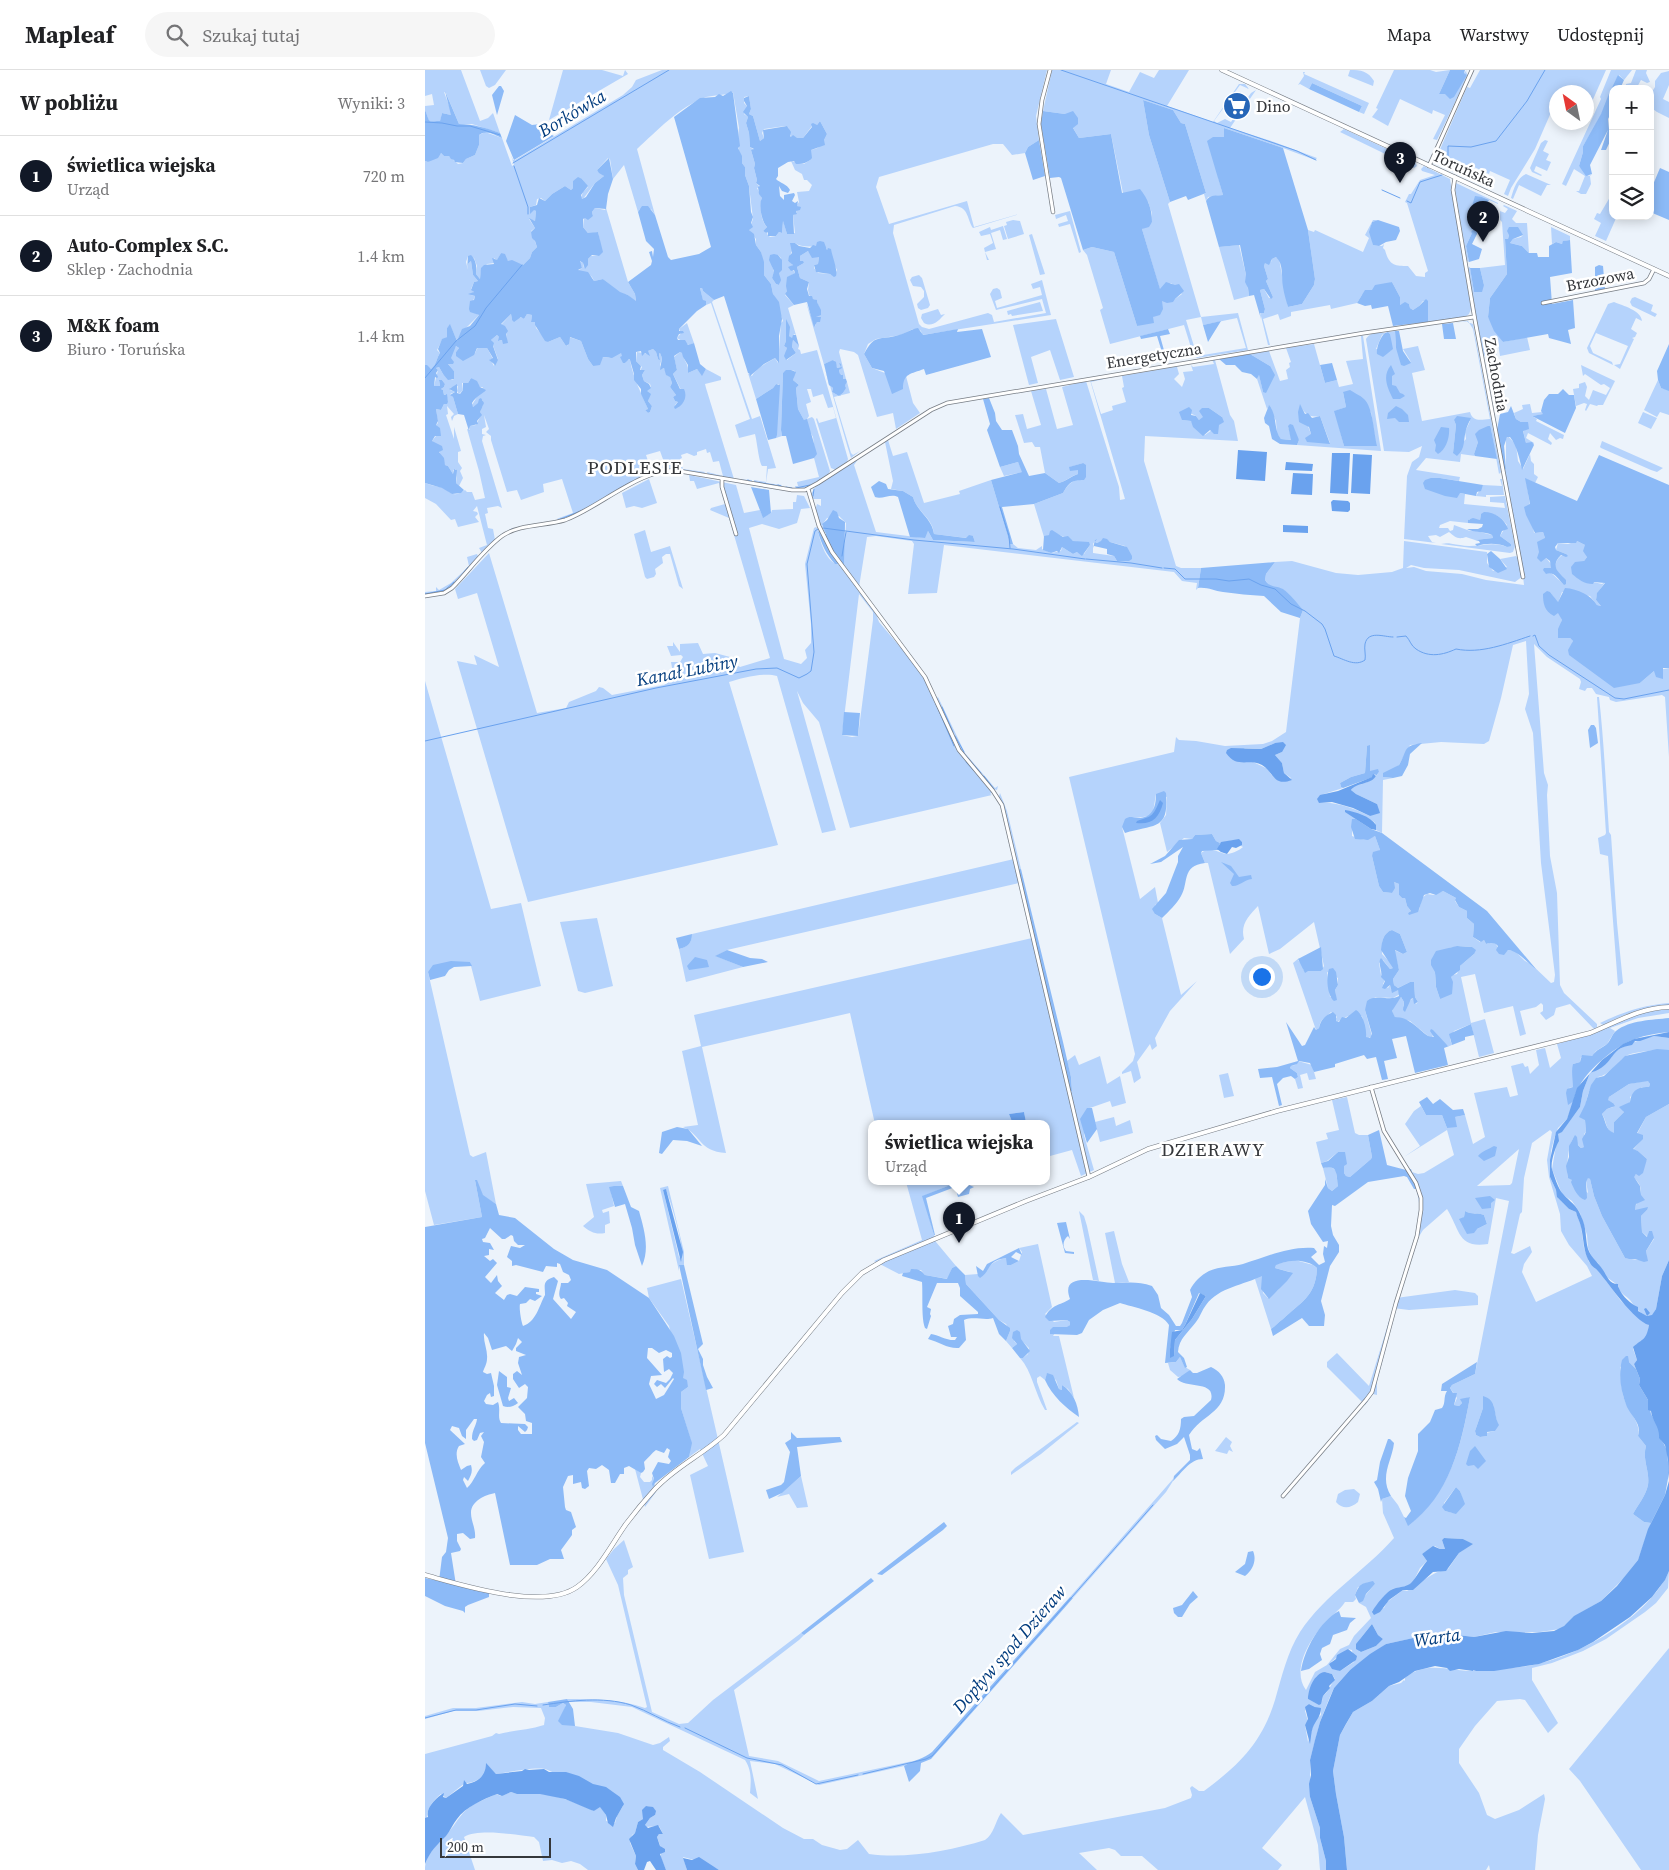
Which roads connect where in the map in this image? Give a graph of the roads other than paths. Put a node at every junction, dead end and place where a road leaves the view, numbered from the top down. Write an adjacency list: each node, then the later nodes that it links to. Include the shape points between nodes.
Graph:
1 (1050, 70): 6 (street, via 1039,124)
2 (1222, 70): 4 (street, Toruńska)
3 (1472, 70): 4 (street)
4 (1429, 166): 5 (street, Toruńska)
5 (1455, 177): 7 (street, Toruńska); 10 (street, Zachodnia, via 1453,190)
6 (1053, 212)
7 (1654, 269): 8 (street, Toruńska); 9 (street, Brzozowa, via 1644,283)
8 (1669, 275)
9 (1543, 303)
10 (1474, 317): 12 (street, Energetyczna, via 956,401 931,410); 14 (street, Zachodnia)
11 (722, 478): 12 (street, via 796,491); 13 (street); 15 (street, via 671,470 655,473 578,515 507,533 452,588 444,593)
12 (808, 489): 18 (street, via 819,526 832,552 925,677 959,750 1002,805)
13 (736, 534)
14 (1523, 577)
15 (425, 596)
16 (1669, 1007): 17 (street, via 1628,1015 1598,1029 1555,1042)
17 (1371, 1087): 18 (street, via 1181,1138 1148,1149); 19 (street, via 1381,1125 1416,1183 1421,1198 1417,1236 1395,1303 1372,1392)
18 (1089, 1177): 20 (street, via 884,1260 862,1273 724,1435 657,1487 577,1587 547,1597 519,1596)
19 (1283, 1496)
20 (425, 1576)

